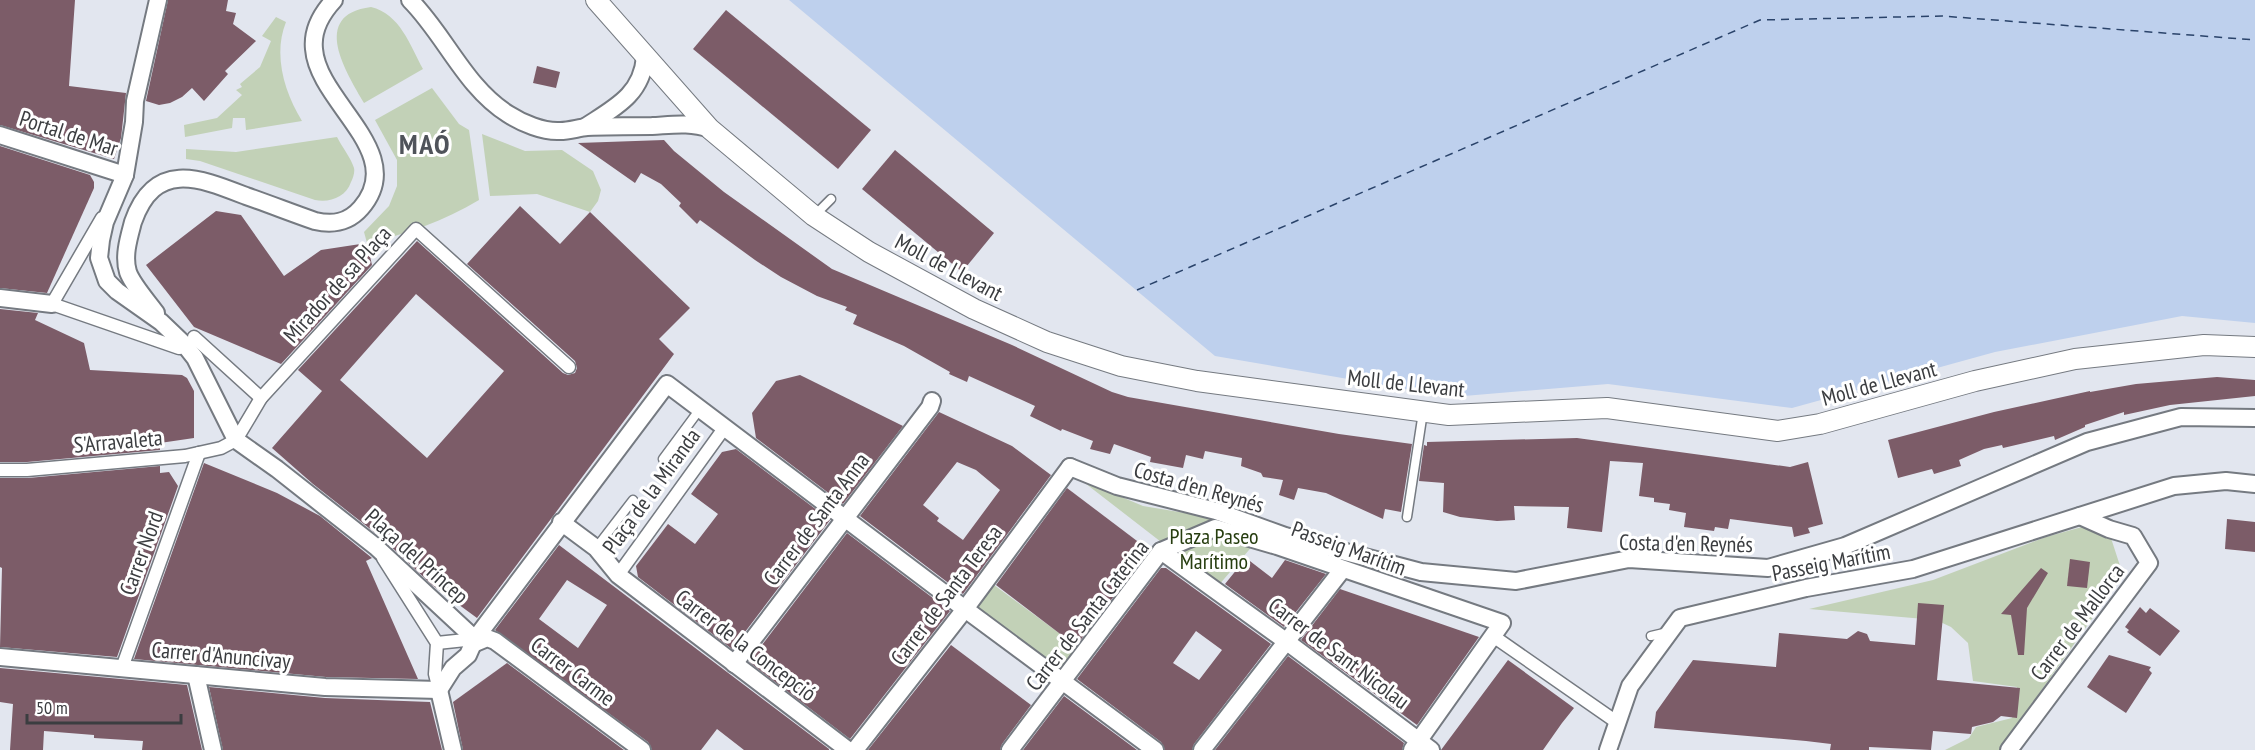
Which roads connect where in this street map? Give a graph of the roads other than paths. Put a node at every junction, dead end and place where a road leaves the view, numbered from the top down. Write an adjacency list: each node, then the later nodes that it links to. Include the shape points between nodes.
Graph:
1 (158, 0): 9 (street, via 135,101)
2 (334, 0): 15 (street, via 316,28 314,49 319,70 372,158 375,182 371,193 356,213 331,224 204,180 180,178 161,184 139,209 126,255 128,272)
3 (410, 0): 6 (street, via 456,62 508,115 560,132)
4 (596, 0): 5 (street, Moll de Llevant)
5 (645, 57): 6 (street, via 639,84); 7 (street, Moll de Llevant)
6 (584, 128): 7 (street, via 688,123)
7 (710, 129): 12 (street, Moll de Llevant)
8 (0, 135): 9 (street, Portal de Mar)
9 (125, 175): 11 (street)
10 (831, 199): 12 (lane)
11 (114, 202): 14 (street); 15 (street, via 101,240 102,270 117,291)
12 (814, 216): 22 (street, Moll de Llevant, via 869,252 974,309 1047,342 1121,366 1197,381)
13 (0, 298): 14 (street)
14 (52, 304): 16 (street)
15 (161, 322): 16 (street)
16 (186, 343): 19 (street); 25 (street)
17 (2255, 347): 22 (street, Moll de Llevant, via 2204,345 2075,359 1975,381 1820,424 1778,431 1607,408 1449,415)
18 (569, 367): 19 (street, Mirador de sa Plaça, via 416,229)
19 (261, 398): 25 (street, Mirador de sa Plaça)
20 (932, 401): 34 (street, Carrer de Santa Anna)
21 (700, 409): 24 (street, Plaça de la Miranda); 27 (lane); 35 (street, Plaça de la Miranda, via 667,384)
22 (1423, 412): 33 (lane)
23 (2255, 418): 28 (street, Costa d'en Reynés, via 2181,417 2087,442 1845,546 1768,568 1629,559 1516,581 1421,572 1285,536 1216,511 1117,486)
24 (730, 430): 34 (street); 41 (street, Plaça de la Miranda)
25 (236, 440): 26 (street, S'Arravaleta); 37 (street, Plaça del Príncep)
26 (199, 453): 29 (street, S'Arravaleta); 51 (street, Carrer Nord)
27 (663, 459)
28 (1069, 461): 42 (street, Carrer de Santa Teresa)
29 (0, 470)
30 (2255, 484): 32 (street, Passeig Marítim, via 2226,481 2174,486)
31 (633, 500): 38 (lane)
32 (2079, 516): 44 (street, Passeig Marítim, via 1912,569 1806,588 1680,618); 66 (street, Carrer de Mallorca, via 2133,536 2149,563)
33 (1407, 517)
34 (845, 518): 42 (street); 50 (street, Carrer de Santa Anna)
35 (561, 522): 38 (street, Plaça de la Miranda); 46 (street, Plaça de la Miranda)
36 (1215, 528): 39 (street, Carrer de Santa Caterina); 40 (street, Passeig Marítim)
37 (376, 547): 46 (street, Plaça del Príncep); 48 (street)
38 (596, 548): 41 (street, Plaça de la Miranda)
39 (1161, 551): 47 (street, Carrer de Sant Nicolau); 53 (street, Carrer de Santa Caterina)
40 (1341, 570): 43 (street, Passeig Marítim); 47 (street)
41 (618, 575): 50 (street, Carrer de la Concepció)
42 (965, 609): 53 (street); 61 (street, Carrer de Santa Teresa)
43 (1498, 630): 55 (street, Passeig Marítim); 56 (street)
44 (1669, 632): 45 (lane); 55 (street, Passeig Marítim, via 1630,686)
45 (1652, 636)
46 (475, 641): 48 (street); 54 (street); 59 (street, Carrer Carme, via 495,641)
47 (1287, 642): 56 (street, Carrer de Sant Nicolau); 64 (street)
48 (437, 643): 54 (street, via 435,674)
49 (0, 657): 51 (street, Carrer d'Anuncivay)
50 (734, 664): 60 (street, Carrer de la Concepció)
51 (122, 668): 52 (street, Carrer d'Anuncivay)
52 (196, 675): 54 (street, Carrer d'Anuncivay, via 325,687); 57 (street)
53 (1063, 681): 62 (street, Carrer de Santa Caterina); 63 (street)
54 (439, 690): 58 (street)
55 (1618, 723): 65 (street)
56 (1420, 747)
57 (213, 750)
58 (453, 750)
59 (642, 750)
60 (848, 750)
61 (855, 750)
62 (1010, 750)
63 (1155, 750)
64 (1202, 750)
65 (1608, 750)
66 (2009, 750)

